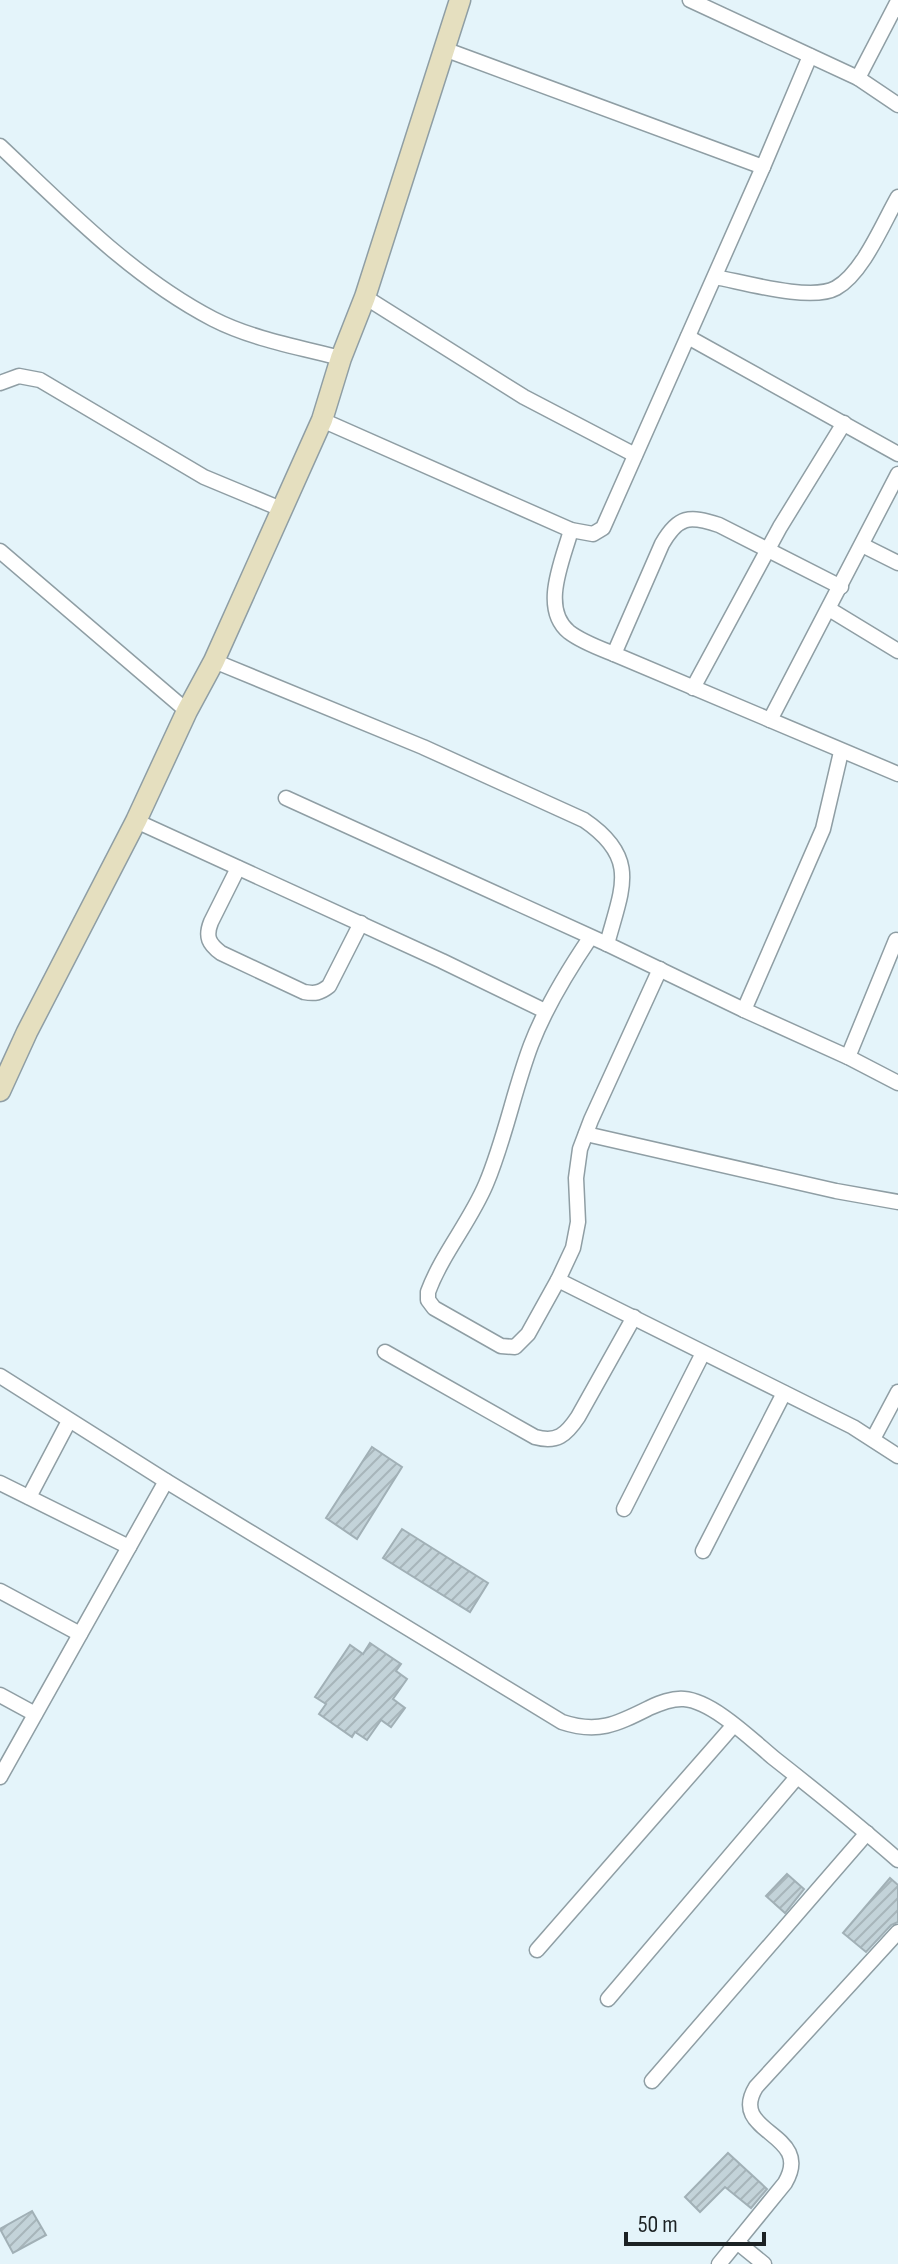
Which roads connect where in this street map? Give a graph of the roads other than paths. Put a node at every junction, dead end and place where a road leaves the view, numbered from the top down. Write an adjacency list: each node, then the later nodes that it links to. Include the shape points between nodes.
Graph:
1 (460, 0): 4 (street)
2 (690, 0): 5 (street)
3 (898, 1): 6 (street)
4 (444, 49): 9 (street); 12 (street)
5 (810, 56): 6 (street); 9 (street)
6 (858, 78): 7 (street)
7 (898, 105)
8 (0, 146): 14 (street, via 123,258 177,298 253,334)
9 (763, 167): 11 (street)
10 (898, 197): 11 (street, via 852,275 835,289 801,293)
11 (715, 277): 13 (street)
12 (365, 297): 14 (street); 19 (street, via 524,397)
13 (688, 337): 17 (street); 19 (street)
14 (341, 358): 16 (street)
15 (0, 383): 21 (street, via 19,376 40,380 204,477)
16 (322, 420): 21 (street); 22 (street)
17 (844, 423): 18 (street); 24 (street)
18 (898, 454)
19 (635, 455): 22 (street, via 603,528 593,534)
20 (898, 474): 23 (street)
21 (281, 509): 31 (street)
22 (571, 530): 30 (street, via 556,586 557,616 579,639)
23 (862, 545): 26 (street); 27 (street)
24 (768, 549): 27 (street); 30 (street, via 719,525 684,519 662,544); 32 (street)
25 (0, 551): 33 (street)
26 (898, 563)
27 (841, 587): 28 (street)
28 (829, 609): 29 (street); 34 (street)
29 (898, 651)
30 (614, 654): 32 (street)
31 (214, 661): 33 (street); 43 (street, via 423,747 603,833 616,849 623,872)
32 (693, 688): 34 (street)
33 (187, 711): 38 (street)
34 (770, 720): 35 (street)
35 (841, 752): 36 (street); 45 (street, via 823,829)
36 (898, 774)
37 (286, 798): 41 (street)
38 (136, 821): 39 (street); 49 (street)
39 (238, 868): 40 (street); 40 (street, via 207,931 208,939 221,953 304,992 313,994 329,986)
40 (361, 923): 46 (street)
41 (590, 938): 43 (street); 46 (street)
42 (896, 940): 47 (street)
43 (607, 944): 44 (street)
44 (660, 969): 45 (street); 50 (street)
45 (744, 1010): 47 (street)
46 (545, 1011): 52 (street, via 485,1187 431,1283 428,1300 442,1314 501,1346 515,1347)
47 (848, 1057): 48 (street)
48 (898, 1083)
49 (0, 1091)
50 (586, 1134): 51 (street); 52 (street, via 577,1165 576,1234)
51 (898, 1202)
52 (558, 1280): 53 (street)
53 (634, 1317): 54 (street, via 578,1417 559,1439 535,1437); 55 (street)
54 (385, 1352)
55 (703, 1353): 58 (street); 65 (street)
56 (0, 1376): 59 (street)
57 (898, 1392): 60 (street)
58 (784, 1393): 60 (street); 67 (street)
59 (69, 1421): 62 (street); 64 (street)
60 (873, 1439): 61 (street)
61 (898, 1456)
62 (166, 1481): 66 (street); 72 (street, via 562,1722 597,1728 670,1700 686,1699 701,1703)
63 (0, 1483): 64 (street)
64 (29, 1497): 66 (street)
65 (624, 1509)
66 (129, 1547): 69 (street)
67 (703, 1551)
68 (0, 1591): 69 (street)
69 (80, 1634): 71 (street)
70 (0, 1695): 71 (street)
71 (35, 1714): 74 (street)
72 (733, 1726): 76 (street); 80 (street)
73 (0, 1745): 74 (street)
74 (14, 1752): 75 (street)
75 (0, 1777)
76 (797, 1777): 77 (street); 81 (street)
77 (867, 1833): 78 (street); 82 (street)
78 (898, 1860)
79 (898, 1932): 83 (street, via 751,2095 751,2114 790,2151 791,2172)
80 (537, 1950)
81 (608, 1999)
82 (652, 2081)
83 (737, 2242): 84 (street); 85 (street)
84 (719, 2264)
85 (764, 2264)

